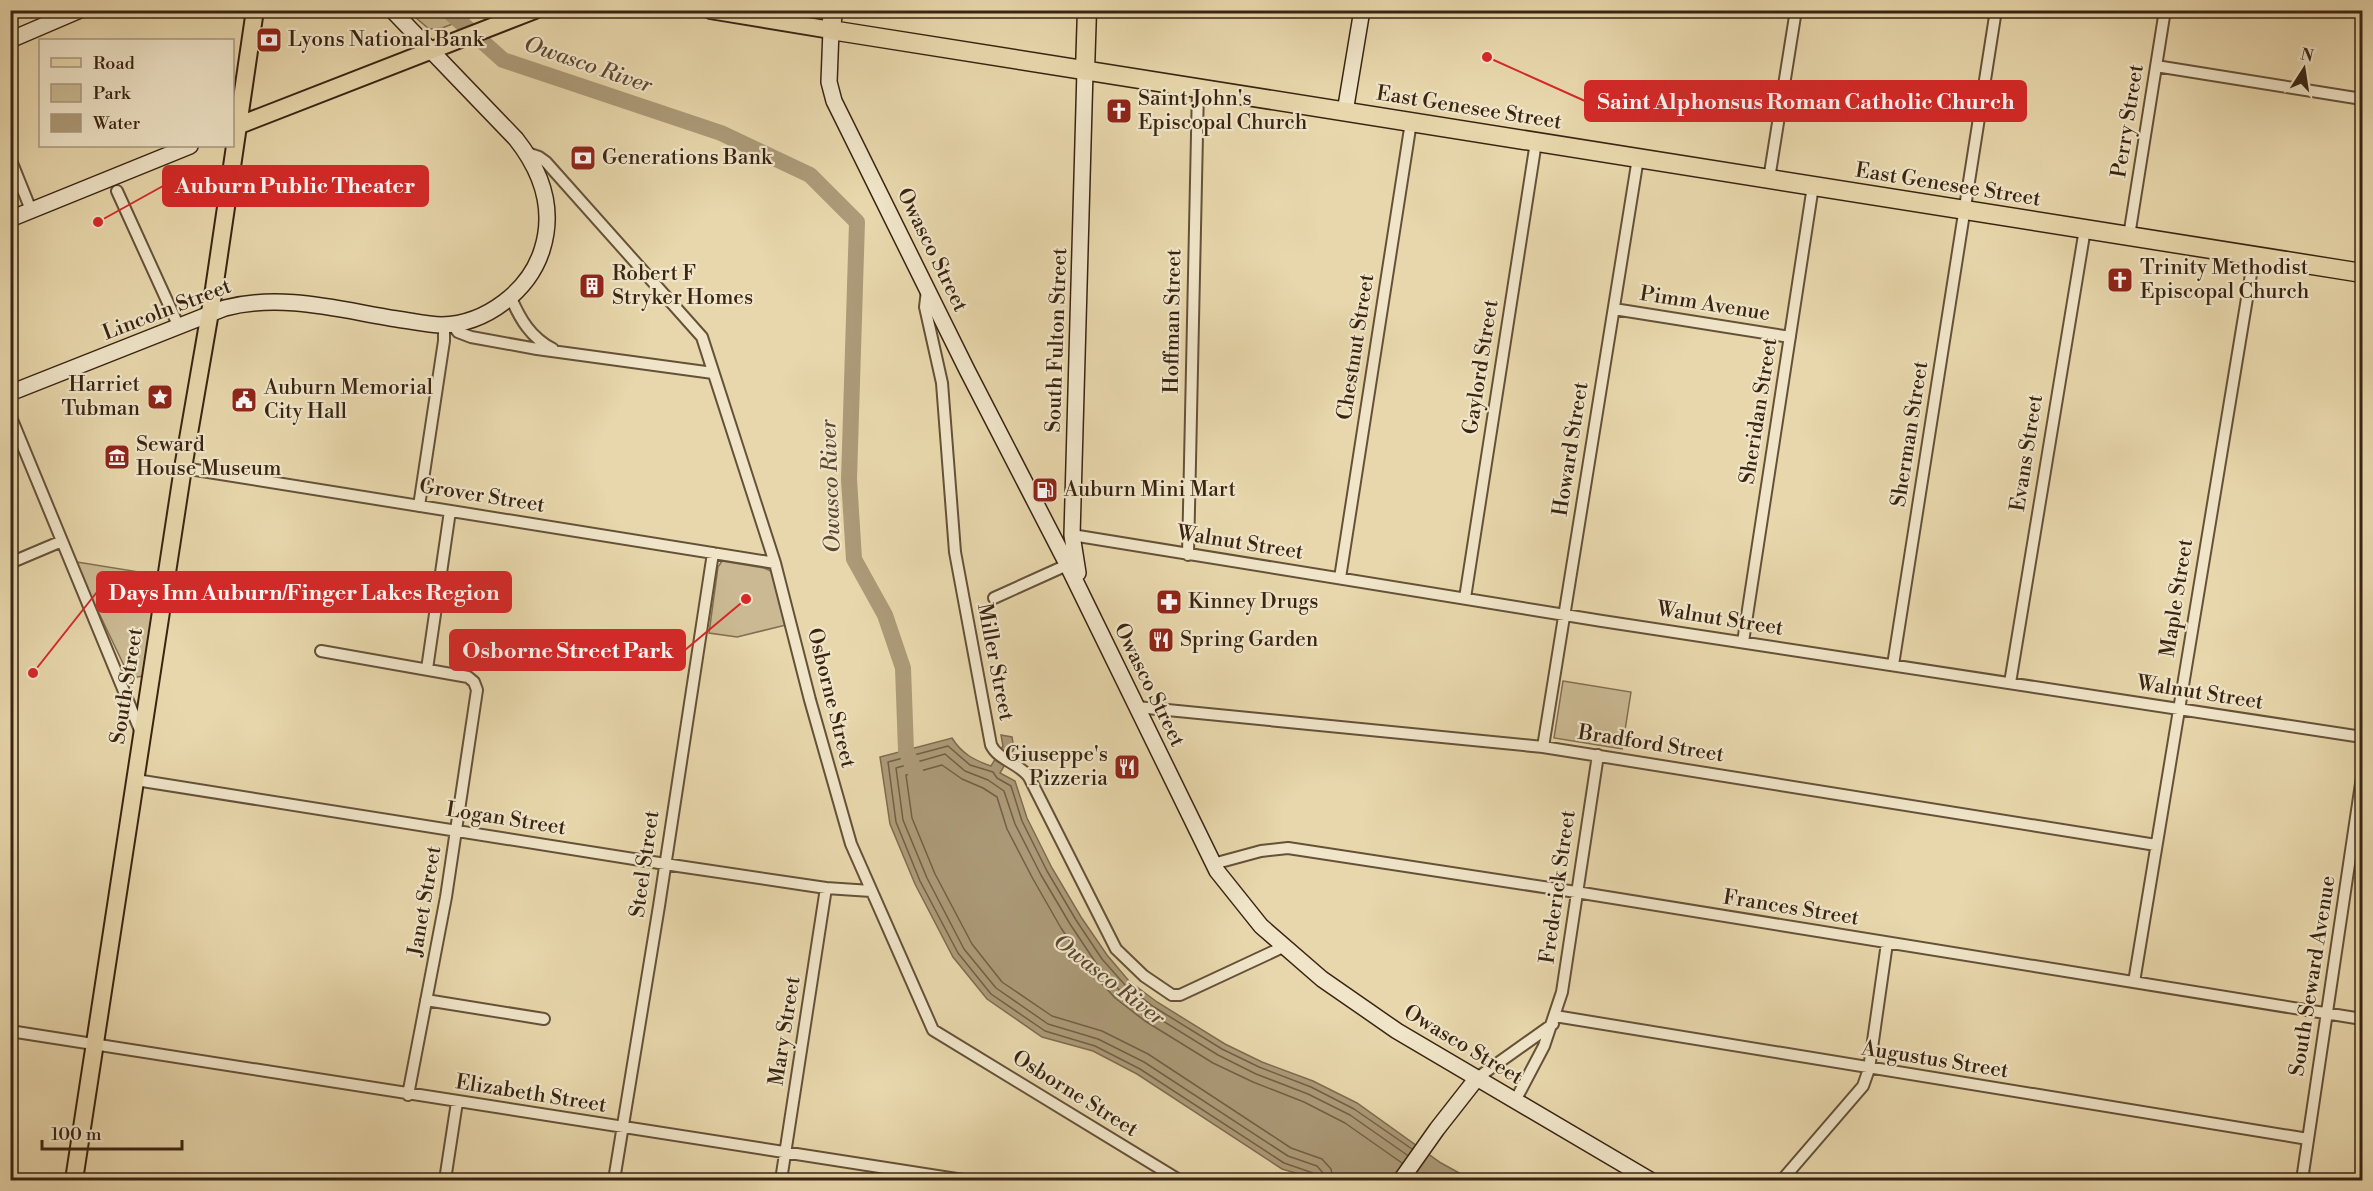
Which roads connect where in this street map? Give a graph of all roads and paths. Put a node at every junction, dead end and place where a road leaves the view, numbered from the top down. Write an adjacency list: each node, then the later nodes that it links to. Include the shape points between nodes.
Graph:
1 (80, 10): 13 (main road)
2 (255, 10): 21 (main road, South Street)
3 (392, 10): 14 (main road)
4 (535, 10): 14 (main road)
5 (710, 10): 12 (main road, East Genesee Street)
6 (833, 10): 12 (highway)
7 (1087, 10): 16 (highway)
8 (1362, 10): 19 (main road)
9 (1796, 10): 28 (street)
10 (1996, 10): 32 (street, Sherman Street)
11 (2164, 10): 15 (street, Perry Street)
12 (831, 30): 16 (highway, East Genesee Street); 38 (main road, Owasco Street, via 829,82 834,101)
13 (10, 39)
14 (431, 50): 21 (main road); 25 (main road)
15 (2156, 66): 18 (street); 35 (street, Perry Street)
16 (1085, 71): 17 (highway, East Genesee Street); 52 (main road, South Fulton Street)
17 (1198, 88): 19 (highway, East Genesee Street); 56 (street, Hoffman Street)
18 (2362, 99)
19 (1345, 112): 20 (highway, East Genesee Street)
20 (1411, 122): 22 (highway, East Genesee Street); 60 (street, Chestnut Street)
21 (235, 127)
22 (1536, 142): 27 (highway, East Genesee Street); 62 (street, Gaylord Street)
23 (188, 147): 31 (main road)
24 (232, 147): 41 (main road, South Street)
25 (528, 153): 39 (main road, via 544,190 546,232 533,270); 46 (street, Osborne Street, via 546,162 700,333)
26 (10, 158): 31 (street)
27 (1638, 158): 28 (highway, East Genesee Street); 40 (street, Howard Street)
28 (1769, 179): 29 (highway, East Genesee Street)
29 (1813, 186): 32 (highway, East Genesee Street); 44 (street, Sheridan Street)
30 (117, 190): 43 (street)
31 (31, 210): 33 (main road)
32 (1965, 210): 34 (highway, East Genesee Street); 67 (street, Sherman Street)
33 (10, 219)
34 (2085, 229): 35 (highway, East Genesee Street); 69 (street, Evans Street)
35 (2129, 236): 36 (highway, East Genesee Street)
36 (2254, 256): 37 (highway, East Genesee Street); 71 (street, Maple Street)
37 (2362, 273)
38 (927, 290): 54 (main road, Owasco Street); 86 (street, Miller Street, via 925,307 942,383 955,552 993,751 1029,777 1112,944 1158,986 1172,995 1180,995)
39 (511, 298): 42 (main road, Lincoln Street, via 484,314); 45 (street, Lincoln Street, via 527,328)
40 (1614, 309): 44 (street, Pimm Avenue); 64 (street, Howard Street)
41 (209, 315): 42 (main road, Lincoln Street, via 243,303 278,301); 43 (main road, Lincoln Street); 49 (main road, South Street)
42 (448, 324): 45 (street, Lincoln Street, via 471,337); 50 (street)
43 (179, 327): 47 (main road, Lincoln Street)
44 (1790, 337): 65 (street, Sheridan Street)
45 (558, 351): 46 (street, Lincoln Street)
46 (713, 373): 57 (street, Osborne Street)
47 (10, 393)
48 (10, 415): 53 (street)
49 (183, 468): 50 (street, Grover Street); 72 (main road, South Street)
50 (419, 506): 51 (street, Grover Street)
51 (450, 511): 55 (street, Grover Street); 68 (street)
52 (1072, 535): 54 (main road); 56 (street, Walnut Street); 63 (main road, South Fulton Street, via 1074,558)
53 (62, 541): 58 (street); 72 (street)
54 (1055, 542): 59 (main road, Owasco Street)
55 (713, 553): 57 (street, Grover Street); 80 (street, Steel Street)
56 (1188, 555): 60 (street, Walnut Street)
57 (775, 562): 83 (street, Osborne Street, via 839,806)
58 (10, 563)
59 (1067, 565): 61 (street); 63 (main road, Owasco Street)
60 (1340, 578): 62 (street, Walnut Street)
61 (994, 598)
62 (1465, 598): 64 (street, Walnut Street)
63 (1088, 607): 70 (main road, Owasco Street)
64 (1565, 614): 65 (street, Walnut Street); 74 (street, Howard Street)
65 (1743, 642): 67 (street, Walnut Street)
66 (321, 651): 68 (street)
67 (1893, 665): 69 (street, Walnut Street)
68 (427, 669): 78 (street, Janet Street, via 472,679 477,690)
69 (2010, 683): 71 (street, Walnut Street)
70 (1137, 707): 74 (street, Bradford Street); 81 (main road, Owasco Street)
71 (2178, 709): 73 (street, Walnut Street); 79 (street, Maple Street)
72 (143, 736): 77 (main road, South Street)
73 (2362, 737)
74 (1543, 747): 75 (street, Bradford Street)
75 (1598, 755): 79 (street, Bradford Street); 84 (street, Frederick Street)
76 (2362, 777): 89 (street, South Seward Avenue)
77 (136, 780): 78 (street, Logan Street); 94 (main road, South Street)
78 (457, 832): 80 (street, Logan Street); 88 (street, Janet Street)
79 (2156, 845): 87 (street, Maple Street)
80 (664, 863): 82 (street, Logan Street); 100 (street, Steel Street)
81 (1213, 864): 84 (street, Frances Street, via 1288,848); 86 (main road, Owasco Street, via 1261,926)
82 (826, 888): 83 (street, Logan Street); 102 (street, Mary Street)
83 (871, 891): 108 (street, Osborne Street, via 933,1030)
84 (1576, 892): 85 (street, Frances Street); 92 (street, Frederick Street, via 1562,992)
85 (1887, 944): 87 (street, Frances Street); 95 (street)
86 (1283, 947): 96 (main road, Owasco Street, via 1369,1012)
87 (2134, 982): 89 (street, Frances Street)
88 (426, 1000): 90 (street); 97 (street, Janet Street)
89 (2327, 1014): 91 (street, Frances Street); 101 (street, South Seward Avenue)
90 (544, 1019)
91 (2362, 1019)
92 (1554, 1020): 95 (street, Augustus Street); 96 (street); 98 (street, Frederick Street)
93 (10, 1031): 94 (street, Elizabeth Street)
94 (93, 1044): 97 (street, Elizabeth Street); 103 (main road, South Street)
95 (1869, 1069): 101 (street, Augustus Street); 111 (street, via 1863,1086)
96 (1477, 1078): 98 (main road, Owasco Street); 109 (main road)
97 (408, 1095): 99 (street, Elizabeth Street)
98 (1515, 1101): 110 (main road, Owasco Street)
99 (457, 1102): 100 (street, Elizabeth Street); 104 (street)
100 (624, 1128): 102 (street, Elizabeth Street); 105 (street, Steel Street)
101 (2308, 1139): 112 (street, South Seward Avenue)
102 (785, 1153): 106 (street, Mary Street); 107 (street, Elizabeth Street)
103 (74, 1180)
104 (445, 1180)
105 (614, 1180)
106 (781, 1180)
107 (963, 1180)
108 (1179, 1180)
109 (1401, 1180)
110 (1650, 1180)
111 (1782, 1180)
112 (2302, 1180)

